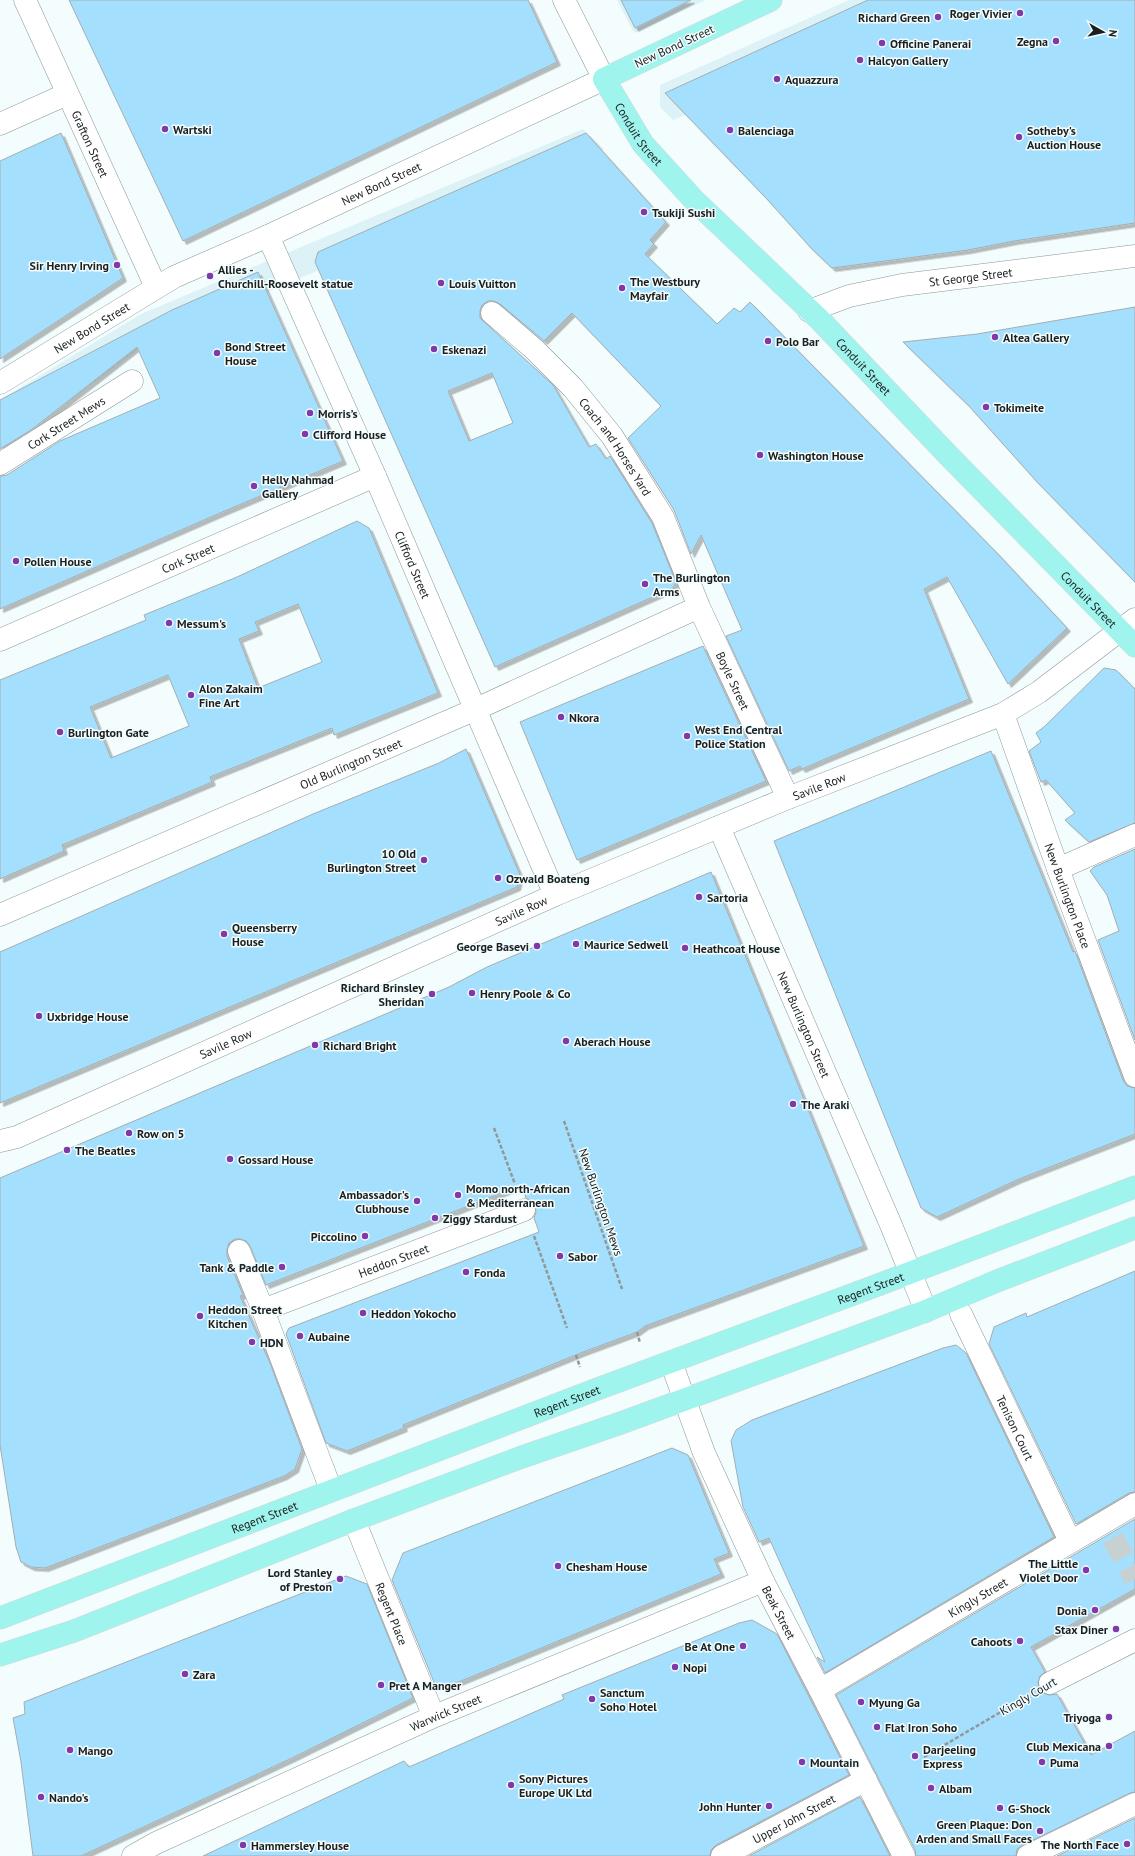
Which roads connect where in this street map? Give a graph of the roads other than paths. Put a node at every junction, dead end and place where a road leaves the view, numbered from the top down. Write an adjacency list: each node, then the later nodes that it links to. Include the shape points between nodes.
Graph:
1 (25, 0): 5 (street, Grafton Street)
2 (564, 0): 4 (street)
3 (771, 0): 4 (main road, New Bond Street)
4 (604, 79): 7 (street, New Bond Street); 10 (main road, Conduit Street, via 643,144 694,200)
5 (67, 94): 6 (street); 9 (street, Grafton Street)
6 (0, 124)
7 (268, 236): 9 (street, New Bond Street, via 192,268); 15 (street, Clifford Street)
8 (1135, 256): 10 (street, St George Street, via 902,285 849,296)
9 (156, 287): 13 (street, New Bond Street)
10 (809, 311): 17 (main road, Conduit Street, via 947,454)
11 (492, 313): 16 (street, Coach and Horses Yard, via 534,348 573,388 612,436 663,517)
12 (132, 381): 14 (street, Cork Street Mews)
13 (0, 383)
14 (0, 464)
15 (375, 476): 18 (street, Cork Street); 19 (street, Clifford Street)
16 (700, 607): 19 (street, Old Burlington Street); 21 (street, Boyle Street)
17 (1130, 632): 20 (street, Savile Row)
18 (0, 640)
19 (474, 710): 25 (street, Clifford Street); 26 (street, Old Burlington Street)
20 (1003, 714): 21 (street, Savile Row); 24 (street, New Burlington Place)
21 (788, 798): 22 (street, Savile Row)
22 (719, 828): 25 (street, Savile Row); 33 (street, New Burlington Street)
23 (1135, 835): 24 (street)
24 (1058, 869): 27 (street, New Burlington Place)
25 (555, 895): 28 (street, Savile Row, via 17,1137)
26 (0, 915)
27 (1135, 1076)
28 (0, 1141)
29 (1135, 1187): 33 (main road, Regent Street)
30 (524, 1210): 34 (street, Heddon Street)
31 (1135, 1228): 35 (main road)
32 (239, 1251): 34 (street)
33 (911, 1272): 35 (street, New Burlington Street); 37 (main road, Regent Street)
34 (263, 1310): 39 (street)
35 (926, 1311): 38 (main road)
36 (961, 1314): 42 (street, Tenison Court)
37 (671, 1362): 38 (street, Beak Street); 39 (main road, Regent Street)
38 (684, 1399): 41 (main road); 43 (street, Beak Street, via 704,1453)
39 (331, 1490): 44 (main road, Regent Street)
40 (1135, 1504): 42 (street, Kingly Street, via 1109,1530)
41 (354, 1520): 46 (main road, via 74,1631); 49 (street, Regent Place)
42 (1070, 1541): 48 (street, Kingly Street)
43 (763, 1581): 48 (street, Beak Street); 52 (street, Warwick Street, via 428,1719 156,1843)
44 (0, 1618)
45 (1135, 1640): 47 (street, Kingly Court)
46 (0, 1655)
47 (1050, 1683)
48 (820, 1690): 50 (street, Beak Street)
49 (430, 1707)
50 (866, 1780): 53 (street, Upper John Street); 54 (street, Beak Street)
51 (1135, 1804): 55 (street)
52 (133, 1856)
53 (722, 1856)
54 (904, 1856)
55 (1028, 1856)

